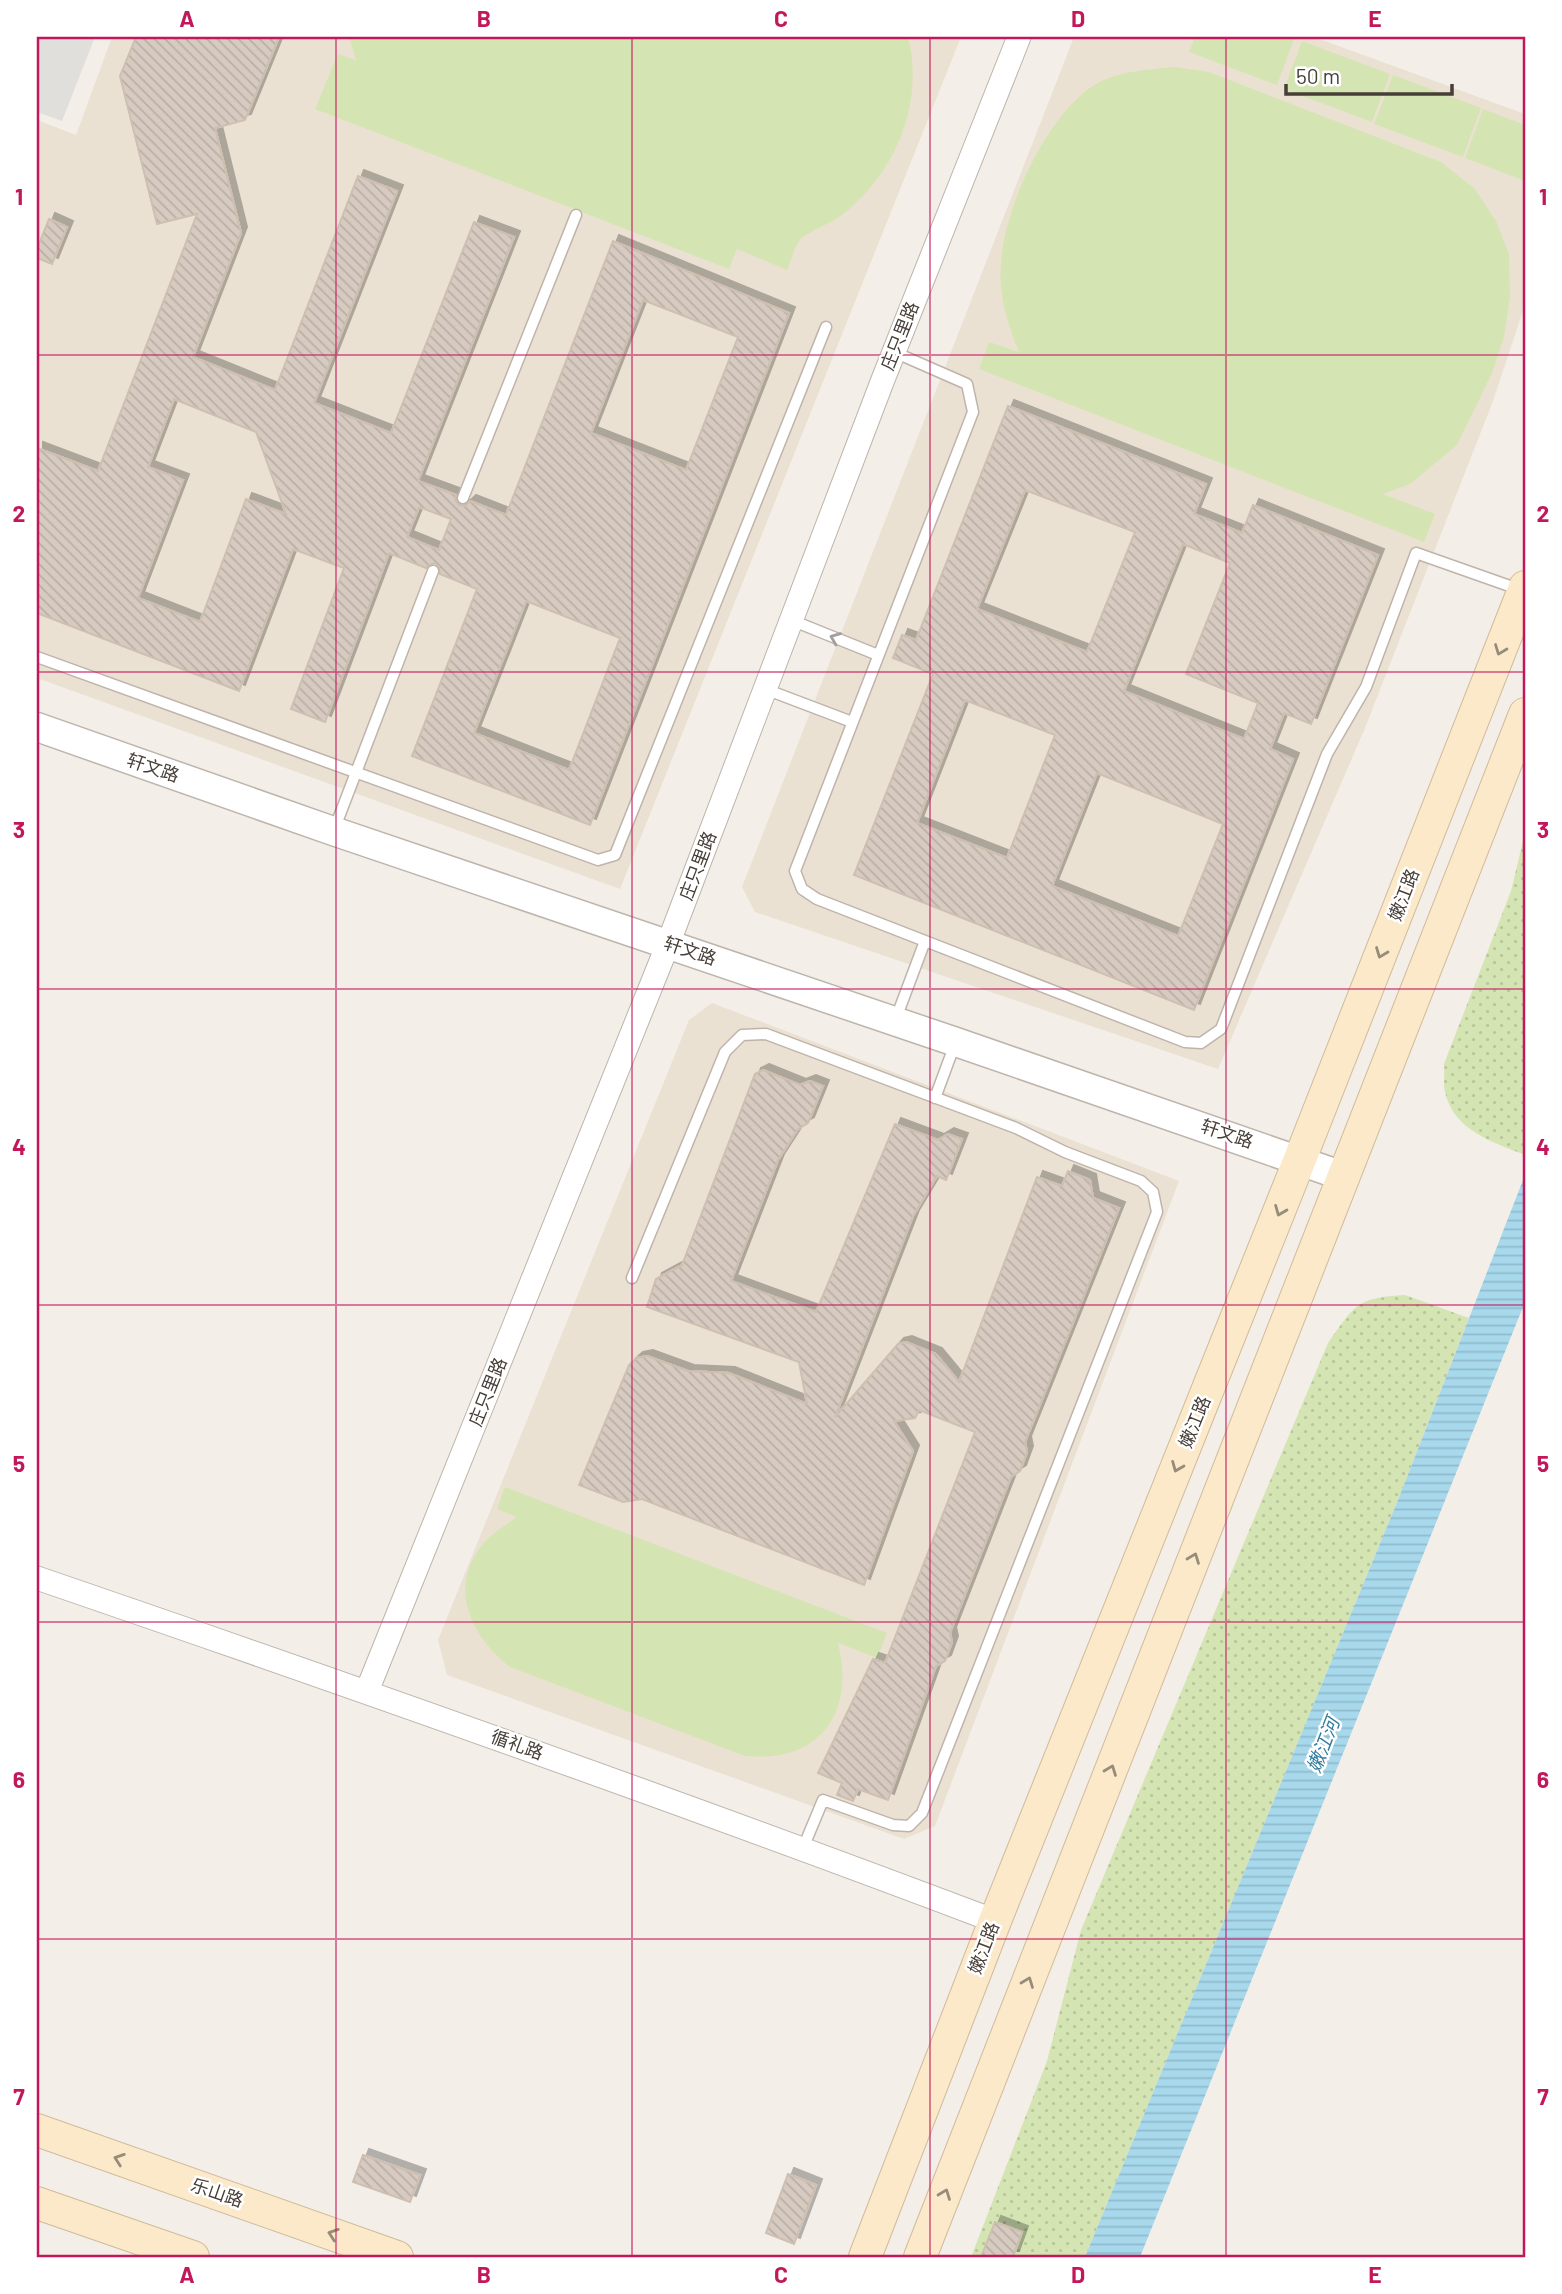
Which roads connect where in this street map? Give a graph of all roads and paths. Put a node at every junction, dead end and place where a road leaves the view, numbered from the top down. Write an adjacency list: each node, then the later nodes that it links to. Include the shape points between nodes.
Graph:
1 (1019, 37): 4 (street, 庄只里路)
2 (576, 215): 5 (lane)
3 (826, 327): 15 (lane, via 615,855 598,860)
4 (894, 352): 8 (street, 庄只里路); 9 (lane, via 967,384 973,412)
5 (463, 498)
6 (433, 571): 15 (lane)
7 (1525, 589): 17 (lane, via 1416,553 1366,687 1327,754 1221,1028 1201,1042 1185,1042); 22 (main road, 嫩江路, one-way to 22)
8 (791, 620): 9 (lane, one-way to 8); 11 (street, 庄只里路)
9 (878, 655): 13 (lane)
10 (37, 657): 15 (lane)
11 (765, 689): 13 (lane); 18 (street, 庄只里路)
12 (1525, 714): 23 (main road)
13 (852, 722): 17 (lane, via 795,871 802,889 817,899)
14 (37, 727): 16 (street, 轩文路)
15 (356, 772): 16 (lane)
16 (333, 831): 18 (street, 轩文路)
17 (925, 941): 19 (lane)
18 (668, 944): 19 (street, 轩文路); 26 (street, 庄只里路)
19 (895, 1021): 20 (street, 轩文路)
20 (956, 1042): 21 (lane); 22 (street, 轩文路)
21 (935, 1098): 24 (lane, via 766,1034 742,1035 725,1052); 27 (lane, via 1141,1181 1153,1192 1157,1212 922,1814 909,1826 893,1825 822,1800)
22 (1300, 1159): 23 (street, 轩文路); 28 (main road, 嫩江路, one-way to 28)
23 (1343, 1176): 34 (main road, one-way to 23)
24 (632, 1278)
25 (37, 1578): 26 (street, 循礼路)
26 (367, 1691): 27 (street, 循礼路)
27 (803, 1848): 28 (street, 循礼路)
28 (995, 1921): 33 (main road, 嫩江路)
29 (37, 2130): 32 (main road, 乐山路, one-way to 29)
30 (37, 2203): 31 (main road)
31 (193, 2257)
32 (397, 2257)
33 (865, 2257)
34 (920, 2257)

